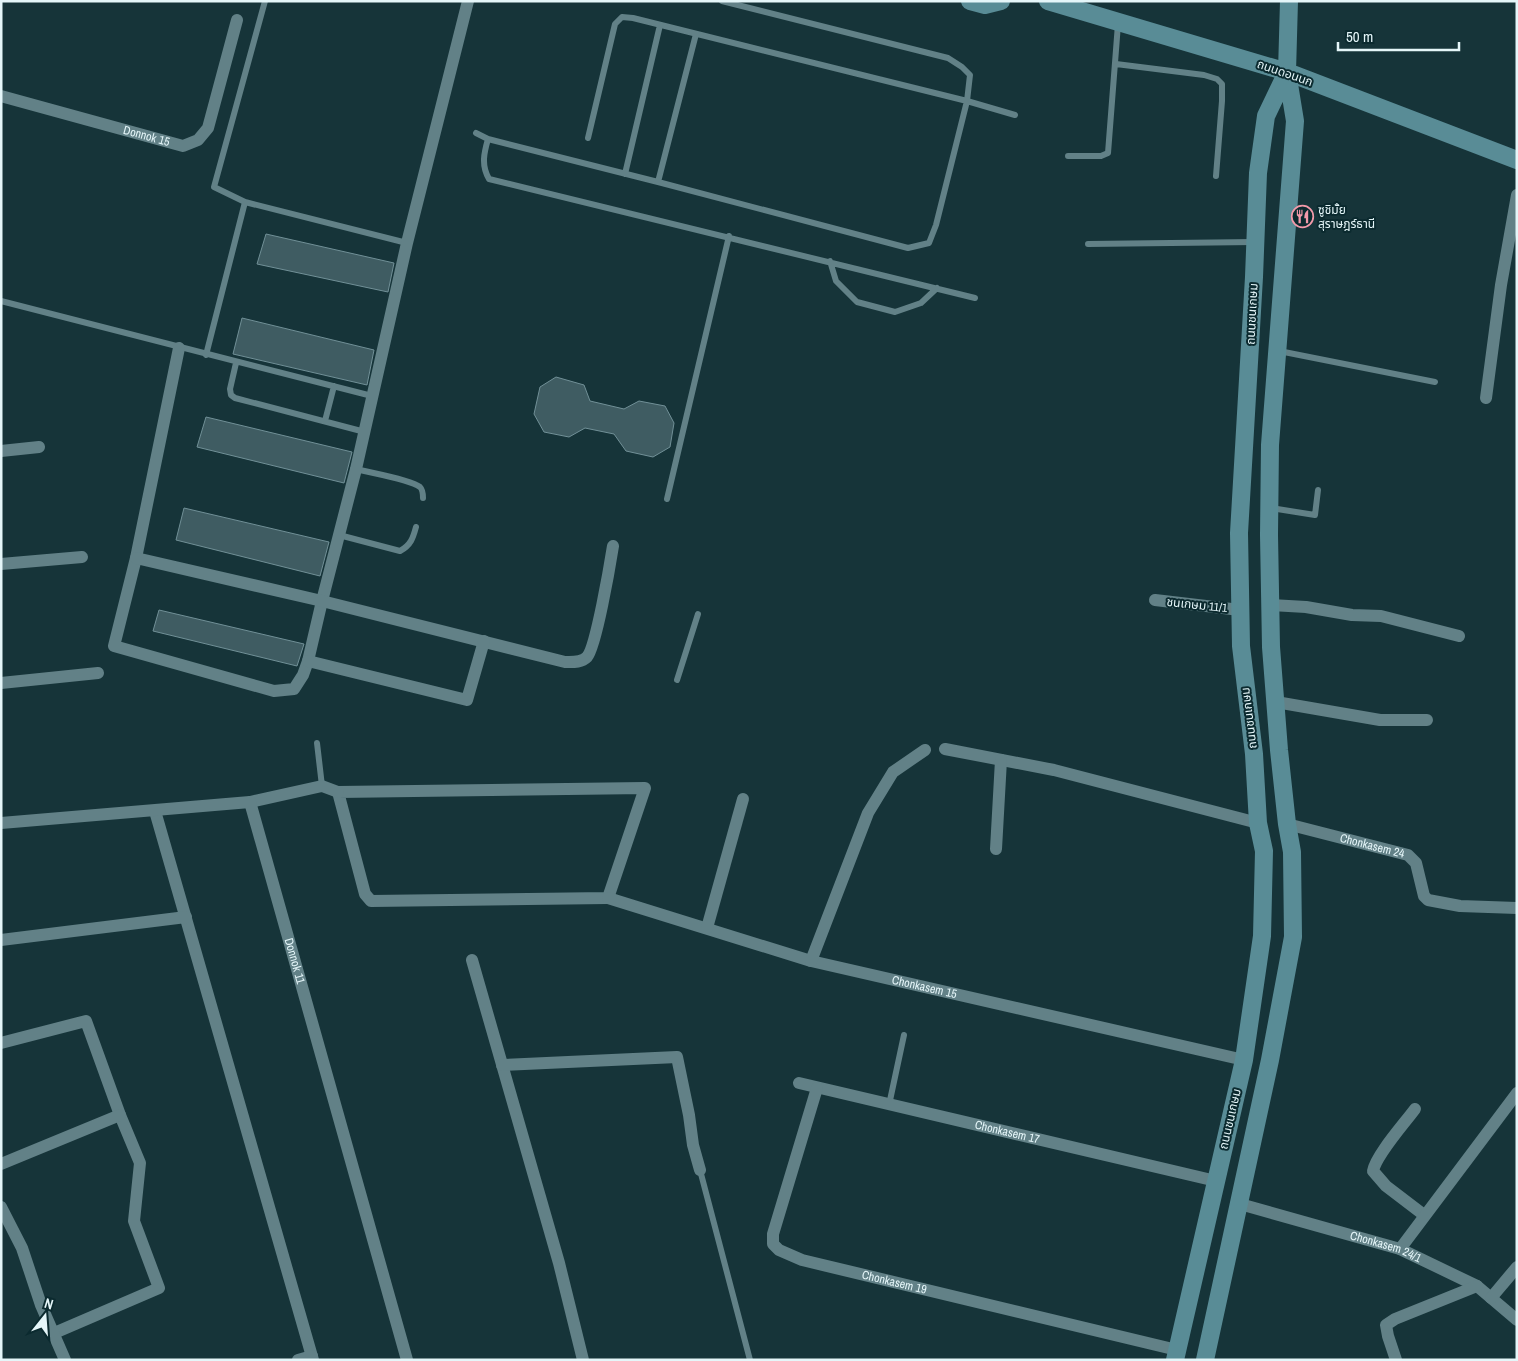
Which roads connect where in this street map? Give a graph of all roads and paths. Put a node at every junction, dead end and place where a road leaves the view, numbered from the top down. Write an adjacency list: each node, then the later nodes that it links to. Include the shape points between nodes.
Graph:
1 (265, 1): 26 (lane, via 214,187)
2 (468, 1): 29 (street)
3 (722, 1): 15 (lane, via 948,58 970,75)
4 (970, 1): 5 (main road, via 985,4)
5 (1001, 1)
6 (1048, 1): 9 (main road, ถนนดอนนก)
7 (1289, 1): 13 (main road, ถนนชนเกษม)
8 (237, 20): 14 (street, Donnok 15, via 208,128 198,140 183,146)
9 (1119, 22): 12 (lane); 13 (main road, ถนนดอนนก)
10 (660, 25): 11 (lane); 18 (lane, via 622,17 615,24); 22 (lane)
11 (696, 34): 15 (lane); 24 (lane)
12 (1116, 64): 20 (lane, via 1108,153); 23 (lane, via 1204,75 1222,84)
13 (1287, 72): 21 (main road, ถนนดอนนก); 28 (main road, ถนนชนเกษม, via 1266,116 1258,172); 36 (main road, ถนนชนเกษม, via 1294,121)
14 (1, 96)
15 (967, 101): 16 (lane); 24 (lane, via 929,243 908,248)
16 (1014, 115)
17 (476, 133): 19 (lane)
18 (588, 138)
19 (488, 139): 22 (lane); 27 (lane, via 483,158 489,179)
20 (1068, 156)
21 (1517, 160)
22 (625, 174): 24 (lane)
23 (1216, 176)
24 (658, 182)
25 (1517, 195): 42 (street)
26 (245, 202): 29 (lane); 37 (lane)
27 (729, 236): 31 (lane); 50 (lane)
28 (1255, 242): 30 (lane); 61 (main road, ถนนชนเกษม, via 1239,533)
29 (407, 243): 41 (street)
30 (1088, 244)
31 (830, 261): 32 (lane); 32 (lane, via 836,280 857,302 895,312 921,303)
32 (937, 288): 33 (lane)
33 (975, 298)
34 (1, 302): 35 (lane)
35 (179, 348): 37 (lane); 56 (street)
36 (1277, 351): 39 (lane); 51 (main road, ถนนชนเกษม, via 1270,445)
37 (206, 355): 38 (lane)
38 (236, 363): 40 (lane); 43 (lane, via 230,389 235,398)
39 (1435, 382)
40 (334, 386): 41 (lane); 43 (lane)
41 (372, 396): 44 (street)
42 (1486, 398)
43 (325, 421): 44 (lane)
44 (365, 432): 47 (street)
45 (39, 447): 46 (street)
46 (1, 451)
47 (356, 469): 49 (lane, via 420,487); 53 (street)
48 (1318, 490): 51 (lane, via 1315,515)
49 (423, 498)
50 (667, 499)
51 (1270, 508): 60 (main road, ถนนชนเกษม)
52 (416, 526): 53 (lane, via 412,540 400,551)
53 (339, 535): 59 (street)
54 (614, 546): 64 (street, via 588,656 581,661 565,662)
55 (82, 557): 57 (street)
56 (136, 558): 59 (street); 65 (street, via 114,646 274,691 294,689)
57 (1, 564)
58 (1155, 600): 61 (street, ชนเกษม 11/1)
59 (322, 601): 64 (street); 65 (street)
60 (1271, 605): 63 (street, via 1381,616); 69 (main road, ถนนชนเกษม)
61 (1240, 610): 81 (main road, ถนนชนเกษม)
62 (698, 614): 67 (lane)
63 (1459, 636)
64 (484, 641): 65 (street, via 467,700)
65 (308, 661)
66 (98, 673): 68 (street)
67 (677, 680)
68 (1, 683)
69 (1276, 702): 70 (street, via 1380,720); 82 (main road, ถนนชนเกษม)
70 (1427, 720)
71 (317, 743): 75 (lane)
72 (945, 749): 74 (street)
73 (925, 750): 90 (street, via 892,772 868,813)
74 (1001, 760): 81 (street, via 1054,770); 83 (street)
75 (322, 786): 76 (street); 78 (street)
76 (338, 792): 84 (street, Chonkasem 15, via 365,894 372,901); 84 (street, via 645,788)
77 (743, 799): 87 (street)
78 (250, 802): 79 (street); 117 (street, Donnok 11)
79 (155, 811): 80 (street); 86 (street)
80 (1, 822)
81 (1258, 823): 93 (main road, ถนนชนเกษม, via 1264,851 1262,936)
82 (1287, 824): 85 (street, Chonkasem 24, via 1408,855 1416,863 1424,896 1428,900 1460,906); 104 (main road, ถนนชนเกษม, via 1292,852 1293,937)
83 (996, 849)
84 (608, 898): 87 (street, Chonkasem 15)
85 (1517, 908)
86 (186, 917): 88 (street); 114 (street)
87 (708, 928): 90 (street, Chonkasem 15)
88 (1, 940)
89 (472, 960): 94 (street)
90 (812, 961): 93 (street, Chonkasem 15)
91 (904, 1034): 98 (lane)
92 (1, 1044): 100 (street, via 86,1022)
93 (1244, 1060): 103 (main road, ถนนชนเกษม)
94 (502, 1065): 102 (street, via 677,1057); 118 (street)
95 (799, 1083): 96 (street, Chonkasem 17)
96 (818, 1088): 98 (street, Chonkasem 17); 113 (street, Chonkasem 19, via 773,1234 773,1244 779,1250 802,1260)
97 (1517, 1093): 106 (street)
98 (889, 1105): 103 (street, Chonkasem 17)
99 (1415, 1109): 106 (street, via 1373,1171 1386,1186)
100 (120, 1115): 101 (street); 112 (street, via 140,1163 134,1221 159,1288)
101 (1, 1164)
102 (700, 1170): 119 (lane)
103 (1216, 1181): 113 (main road, ถนนชนเกษม)
104 (1240, 1204): 107 (street, Chonkasem 24/1); 120 (main road, ถนนชนเกษม)
105 (1, 1207): 112 (street, via 22,1248)
106 (1424, 1215): 107 (street)
107 (1400, 1249): 109 (street, Chonkasem 24/1)
108 (1517, 1267): 110 (street)
109 (1477, 1286): 110 (street, Chonkasem 24/1); 121 (street, via 1386,1325)
110 (1491, 1298): 111 (street, Chonkasem 24/1)
111 (1517, 1320)
112 (52, 1334): 115 (street)
113 (1176, 1355)
114 (312, 1358): 116 (street)
115 (65, 1360)
116 (298, 1360)
117 (407, 1360)
118 (584, 1360)
119 (750, 1360)
120 (1205, 1360)
121 (1396, 1360)

